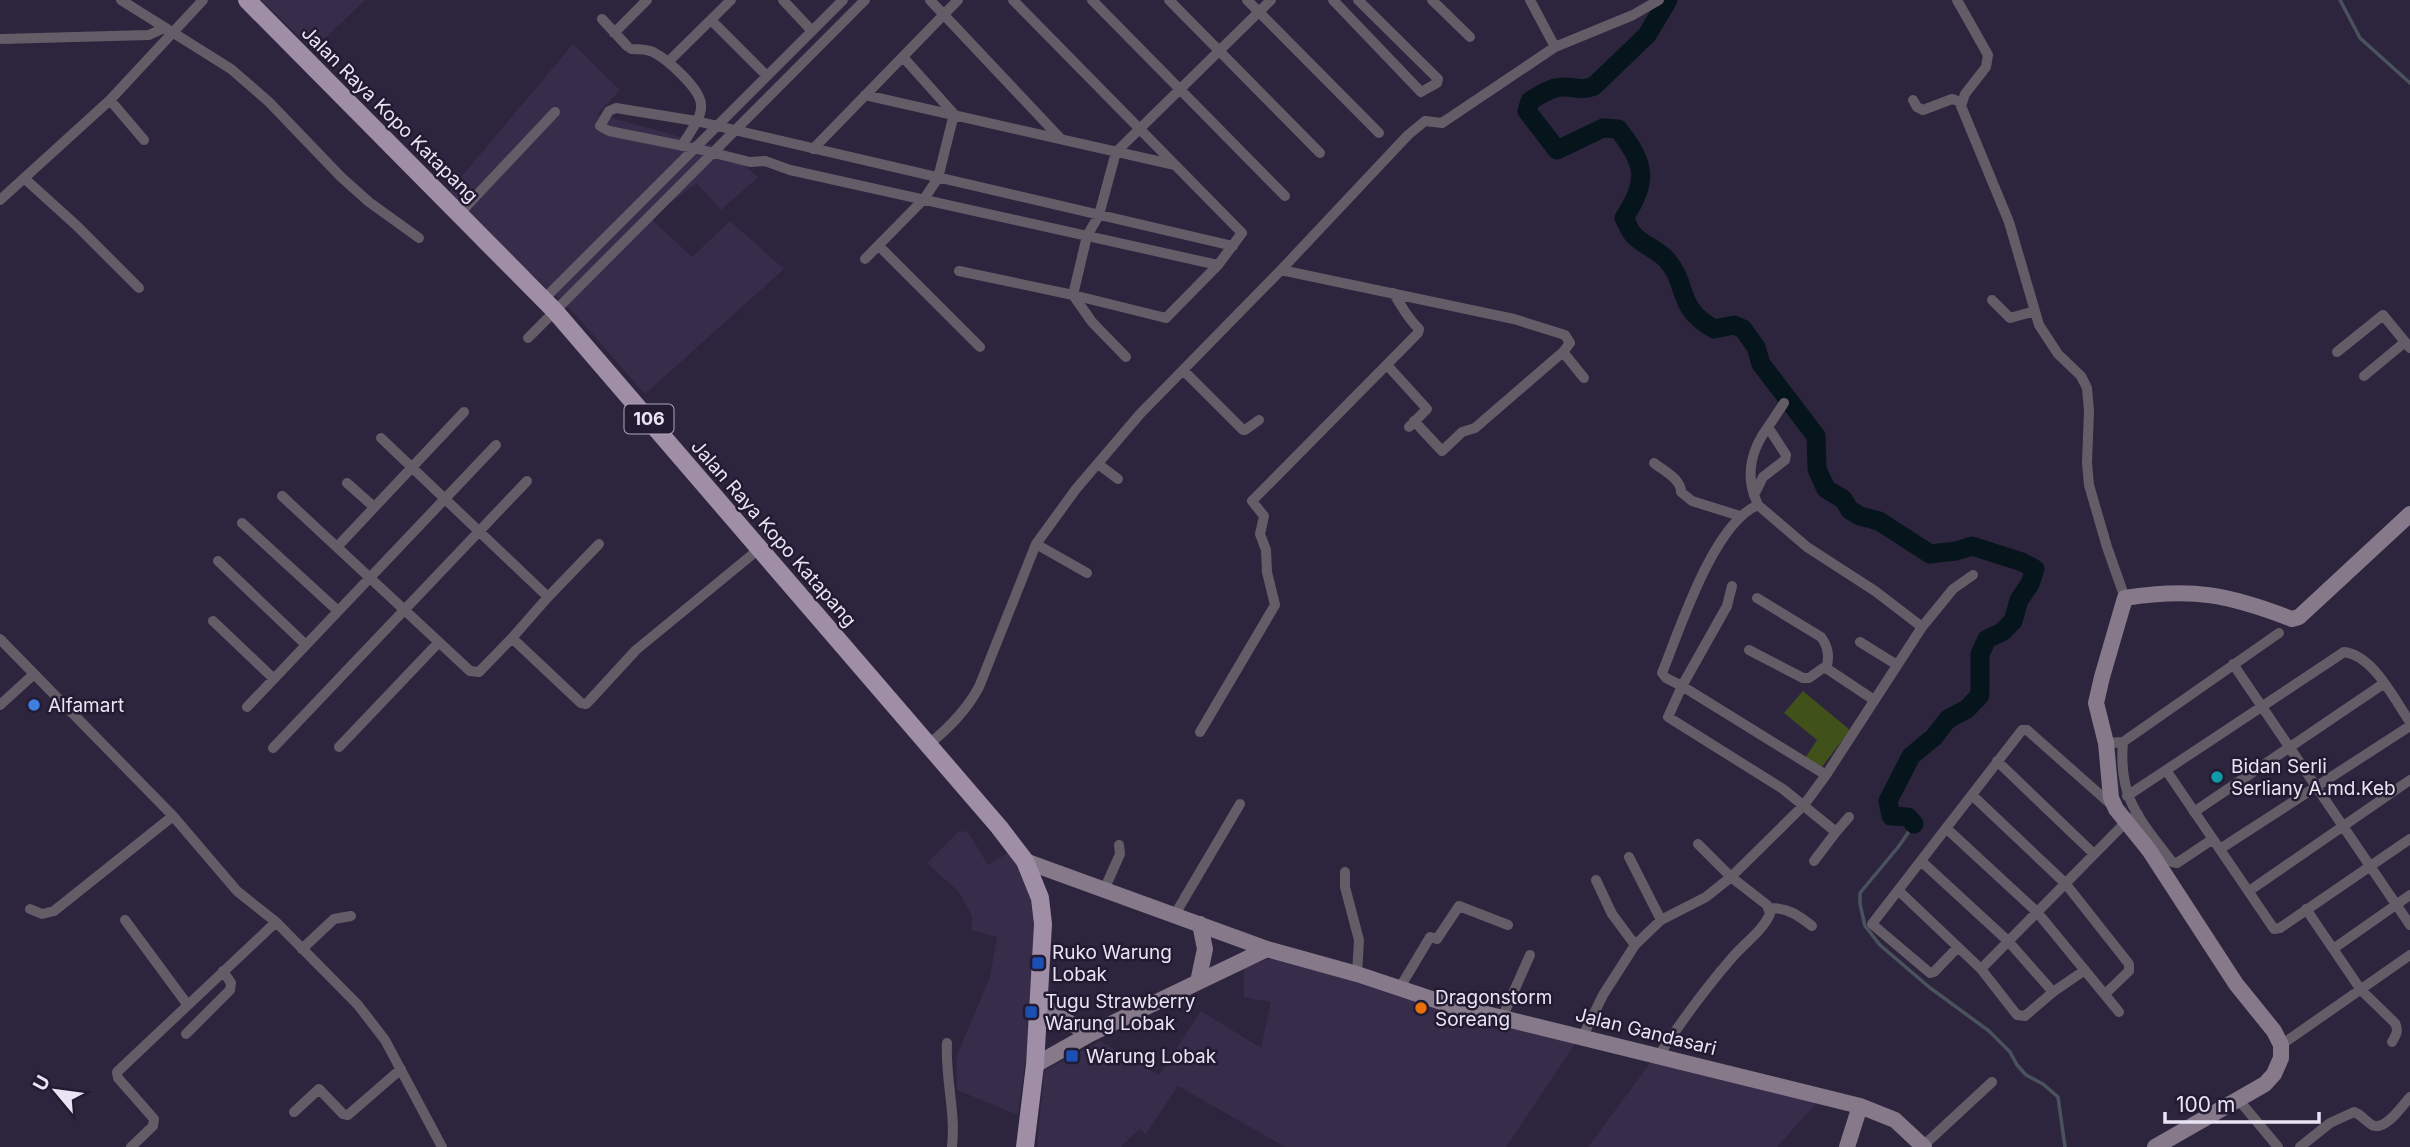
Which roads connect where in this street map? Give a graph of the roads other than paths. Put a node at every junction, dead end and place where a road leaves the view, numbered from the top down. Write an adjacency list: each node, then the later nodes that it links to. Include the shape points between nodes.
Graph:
1 (203, 0): 26 (street)
2 (247, 0): 62 (main road, Jalan Raya Kopo Katapang / 106)
3 (647, 0): 28 (street)
4 (731, 0): 25 (street)
5 (783, 0): 27 (street)
6 (843, 0): 27 (street)
7 (865, 0): 46 (street)
8 (930, 0): 23 (street)
9 (958, 0): 23 (street)
10 (1013, 0): 45 (street)
11 (1092, 0): 36 (street)
12 (1169, 0): 32 (street)
13 (1247, 0): 22 (street)
14 (1271, 0): 22 (street)
15 (1333, 0): 16 (street, via 1421,92 1437,83)
16 (1358, 0)
17 (1432, 0): 29 (street)
18 (1530, 0): 31 (street)
19 (1659, 0): 31 (street)
20 (1957, 0): 40 (street, via 1987,55 1986,67)
21 (129, 2): 26 (street)
22 (1259, 12): 32 (street); 47 (street)
23 (944, 15): 33 (street); 48 (street)
24 (602, 19): 28 (street)
25 (711, 20): 34 (street); 35 (street)
26 (168, 31): 30 (street); 38 (street); 65 (street, via 231,69 341,177)
27 (812, 31): 35 (street)
28 (614, 33): 34 (street, via 629,47 649,50)
29 (1471, 37)
30 (0, 39)
31 (1555, 47): 70 (street, via 1442,122 1425,121 1416,128)
32 (1219, 51): 36 (street); 55 (street)
33 (902, 57): 37 (street); 42 (street)
34 (668, 62): 43 (street, via 701,102)
35 (767, 76): 44 (street)
36 (1179, 88): 45 (street); 59 (street)
37 (865, 95): 42 (street); 52 (street)
38 (110, 100): 49 (street); 57 (street)
39 (1913, 100): 40 (street, via 1923,110 1952,99)
40 (1961, 102): 77 (street, via 2005,209)
41 (555, 112): 62 (street)
42 (954, 114): 48 (street); 58 (street)
43 (696, 121): 44 (street); 50 (street); 50 (street, via 616,108 601,123 602,129 609,131)
44 (716, 126): 46 (street); 51 (street)
45 (1139, 127): 54 (street); 56 (street)
46 (734, 130): 52 (street); 53 (street)
47 (1379, 133)
48 (1061, 138): 54 (street)
49 (144, 139)
50 (682, 146): 51 (street)
51 (694, 148): 53 (street); 76 (street)
52 (813, 149): 58 (street)
53 (713, 152): 61 (street); 76 (street)
54 (1116, 152): 56 (street); 63 (street)
55 (1320, 153)
56 (1175, 165): 67 (street, via 1241,231)
57 (24, 178): 60 (street); 72 (street)
58 (938, 178): 61 (street); 63 (street)
59 (1285, 196)
60 (0, 200)
61 (924, 200): 64 (street); 66 (street)
62 (460, 214): 76 (main road, Jalan Raya Kopo Katapang / 106)
63 (1099, 215): 64 (street); 67 (street)
64 (1087, 236): 69 (street); 74 (street)
65 (419, 238)
66 (879, 246): 68 (street); 80 (street)
67 (1233, 246): 69 (street)
68 (865, 259)
69 (1218, 265): 74 (street, via 1166,318)
70 (1281, 270): 73 (street); 85 (street)
71 (959, 271): 74 (street)
72 (139, 288)
73 (1393, 293): 81 (street, via 1561,333 1570,343); 84 (street, via 1419,331)
74 (1073, 295): 83 (street, via 1092,323)
75 (1992, 300): 77 (street, via 2010,318)
76 (549, 304): 78 (street); 111 (main road, Jalan Raya Kopo Katapang / 106)
77 (2035, 311): 119 (street, via 2049,342 2087,388 2090,485)
78 (528, 338)
79 (2407, 345): 82 (street, via 2383,315); 86 (street)
80 (980, 347)
81 (1563, 352): 84 (street, via 1475,428 1462,432 1442,450 1412,424 1427,409); 87 (street)
82 (2337, 352)
83 (1126, 357)
84 (1387, 365): 143 (street, via 1252,501 1264,516 1261,534 1275,605)
85 (1182, 370): 90 (street, via 1243,430); 95 (street)
86 (2364, 376)
87 (1584, 378)
88 (1784, 403): 91 (street)
89 (464, 412): 96 (street)
90 (1259, 420)
91 (1768, 427): 102 (street, via 1757,445 1749,476); 102 (street, via 1786,456 1763,477)
92 (381, 438): 96 (street)
93 (496, 445): 101 (street)
94 (1654, 463): 105 (street, via 1676,480 1692,501)
95 (1098, 464): 97 (street); 109 (street)
96 (411, 466): 101 (street); 103 (street)
97 (1118, 479)
98 (527, 481): 107 (street)
99 (347, 483): 103 (street)
100 (282, 496): 110 (street)
101 (444, 498): 107 (street); 115 (street)
102 (1756, 500): 105 (street); 123 (street, via 1807,547)
103 (374, 507): 110 (street)
104 (2410, 514): 119 (street, via 2299,617 2292,619 2226,596 2161,593)
105 (1741, 516): 137 (street, via 1714,551 1662,673)
106 (242, 523): 121 (street)
107 (480, 531): 117 (street); 120 (street)
108 (599, 544): 117 (street)
109 (1036, 544): 113 (street); 146 (street, via 979,687 962,713)
110 (337, 547): 115 (street)
111 (760, 549): 125 (street, via 636,650 586,704); 146 (main road, Jalan Raya Kopo Katapang / 106)
112 (218, 561): 129 (street)
113 (1087, 573)
114 (1973, 575): 123 (street, via 1951,584)
115 (369, 578): 120 (street); 121 (street)
116 (1732, 586): 137 (street, via 1727,606)
117 (548, 597): 125 (street)
118 (1757, 598): 133 (street, via 1821,637 1830,660)
119 (2125, 598): 145 (street, via 2098,692)
120 (404, 610): 127 (street); 149 (street)
121 (338, 611): 129 (street)
122 (213, 621): 135 (street)
123 (1922, 627): 132 (street)
124 (2279, 633): 131 (street)
125 (512, 638): 127 (street, via 475,673)
126 (0, 639): 134 (street)
127 (439, 642): 147 (street)
128 (1860, 642): 132 (street)
129 (306, 645): 135 (street)
130 (1749, 650): 133 (street, via 1803,678)
131 (2233, 664): 140 (street); 144 (street)
132 (1897, 666): 138 (street)
133 (1826, 668): 138 (street)
134 (34, 674): 139 (street); 161 (street)
135 (274, 679): 141 (street)
136 (2384, 684): 140 (street, via 2366,661 2344,652); 142 (street); 148 (street)
137 (1682, 685): 152 (street); 158 (street, via 1668,714 1670,719)
138 (1874, 700): 152 (street)
139 (0, 705)
140 (2262, 706): 148 (street); 151 (street)
141 (247, 707)
142 (2410, 724): 154 (street)
143 (1200, 732)
144 (2123, 742): 145 (street); 156 (street)
145 (2106, 743): 160 (street, via 2108,788)
146 (928, 745): 173 (main road, Jalan Raya Kopo Katapang / 106)
147 (339, 747)
148 (2290, 747): 154 (street); 159 (street)
149 (274, 748)
150 (1997, 761): 155 (street); 160 (street, via 2026,729); 171 (street)
151 (2166, 770): 156 (street); 159 (street)
152 (1826, 775): 158 (street)
153 (2410, 780): 163 (street)
154 (2315, 786): 163 (street); 170 (street)
155 (1972, 795): 164 (street); 181 (street)
156 (2127, 796): 160 (street)
157 (1240, 804): 193 (street)
158 (1804, 805): 165 (street); 179 (street)
159 (2194, 811): 166 (street)
160 (2127, 815): 166 (street, via 2174,863); 171 (street); 227 (street)
161 (173, 816): 189 (street, via 54,911 42,914); 196 (street, via 231,884)
162 (1849, 817): 165 (street)
163 (2343, 827): 176 (street); 185 (street)
164 (1946, 828): 175 (street); 191 (street)
165 (1836, 832): 174 (street)
166 (2213, 839): 170 (street)
167 (2410, 839): 176 (street)
168 (1698, 844): 179 (street)
169 (1119, 845): 183 (street, via 1120,854)
170 (2221, 849): 185 (street)
171 (2094, 854): 181 (street)
172 (1629, 857): 195 (street)
173 (1025, 861): 177 (street, Jalan Gandasari); 182 (main road, 106)
174 (1814, 861)
175 (1921, 861): 184 (street); 201 (street)
176 (2370, 866): 187 (street); 190 (street)
177 (1054, 871): 182 (street); 183 (street, Jalan Gandasari)
178 (1345, 872): 212 (street, via 1359,940)
179 (1731, 877): 188 (street); 195 (street, via 1706,897)
180 (1596, 880): 202 (street, via 1612,914)
181 (2065, 883): 191 (street); 217 (street, via 2129,964 2129,971)
182 (1036, 887): 218 (main road, 106, via 1044,924)
183 (1104, 890): 193 (street, Jalan Gandasari)
184 (1899, 891): 203 (street); 203 (street, via 1872,926 1930,972)
185 (2249, 891): 190 (street, via 2274,929)
186 (2410, 895): 187 (street)
187 (2396, 905): 199 (street); 206 (street)
188 (1770, 908): 200 (street, via 1792,911); 228 (street, via 1764,925 1732,957)
189 (30, 909)
190 (2306, 909): 206 (street)
191 (2037, 912): 201 (street); 210 (street)
192 (351, 916): 204 (street, via 334,919)
193 (1174, 916): 197 (street, Jalan Gandasari)
194 (125, 920): 219 (street)
195 (1661, 920): 202 (street)
196 (276, 922): 204 (street); 211 (street)
197 (1200, 924): 205 (street, Jalan Gandasari); 213 (street, via 1205,948)
198 (1508, 925): 214 (street, via 1459,906 1437,939 1430,937)
199 (2410, 925)
200 (1812, 926)
201 (2008, 941): 209 (street); 216 (street)
202 (1635, 945): 224 (street)
203 (1958, 947): 209 (street)
204 (302, 949): 230 (street, via 358,1005)
205 (1267, 949): 212 (street, Jalan Gandasari); 213 (street)
206 (2333, 949): 215 (street)
207 (1530, 955): 221 (street)
208 (2410, 955): 215 (street)
209 (1981, 969): 216 (street, via 2021,1017)
210 (2085, 970): 216 (street); 217 (street)
211 (223, 971): 219 (street); 222 (street, via 230,990)
212 (1357, 974): 214 (street, Jalan Gandasari)
213 (1198, 982): 223 (street)
214 (1399, 989): 221 (street, Jalan Gandasari)
215 (2361, 990): 225 (street, via 2398,1028); 227 (street)
216 (2053, 992)
217 (2105, 993): 220 (street)
218 (1039, 1001): 223 (street); 229 (main road, 106)
219 (187, 1004): 237 (street, via 117,1072 118,1079 154,1119 153,1126)
220 (2119, 1012)
221 (1502, 1018): 224 (street, Jalan Gandasari)
222 (187, 1034)
223 (1090, 1034): 229 (street)
224 (1583, 1036): 228 (street, Jalan Gandasari)
225 (2392, 1042)
226 (947, 1043): 239 (street)
227 (2281, 1045): 233 (street, via 2281,1058 2271,1078)
228 (1659, 1055): 234 (street, Jalan Gandasari)
229 (1035, 1065): 240 (main road, 106)
230 (401, 1069): 235 (street, via 348,1115 319,1090); 238 (street)
231 (1992, 1082): 236 (street)
232 (2410, 1097): 244 (street, via 2379,1127 2354,1112 2330,1123)
233 (2238, 1099): 242 (street); 243 (street)
234 (1860, 1106): 236 (street, Jalan Gandasari, via 1895,1120); 241 (street)
235 (294, 1112)
236 (1924, 1146)
237 (131, 1147)
238 (442, 1147)
239 (952, 1147)
240 (1025, 1147)
241 (1847, 1147)
242 (2155, 1147)
243 (2278, 1147)
244 (2300, 1147)

